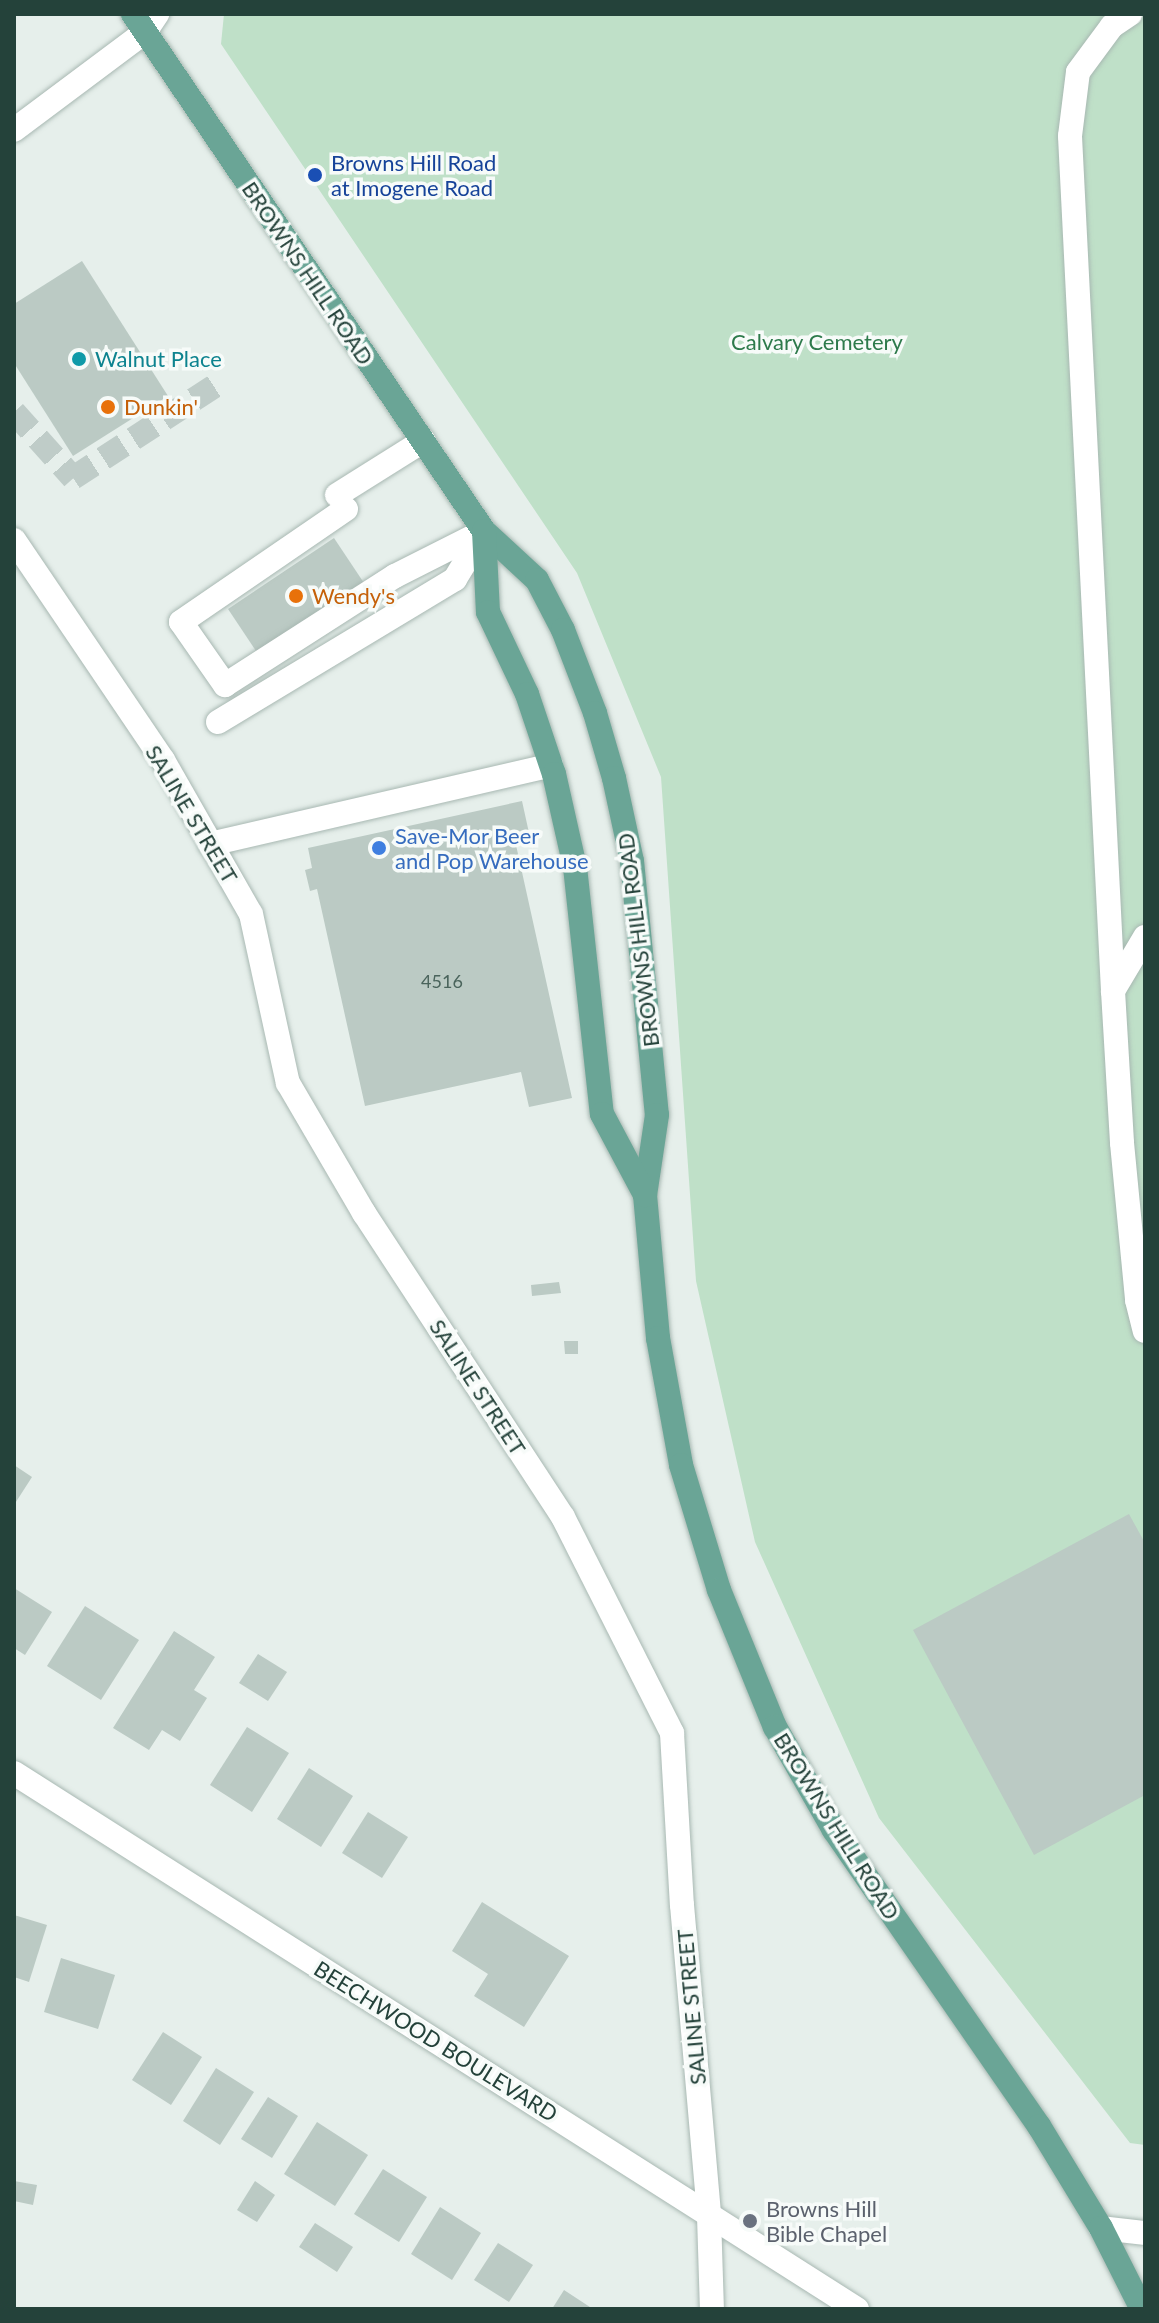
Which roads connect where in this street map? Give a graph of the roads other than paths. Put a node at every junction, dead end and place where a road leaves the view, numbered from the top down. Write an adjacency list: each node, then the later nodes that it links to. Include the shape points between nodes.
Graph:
1 (1130, 14): 13 (street, via 1112,26 1078,72 1070,136)
2 (145, 20): 3 (street); 4 (main road, BROWNS HILL ROAD)
3 (14, 130)
4 (423, 441): 5 (main road, BROWNS HILL ROAD); 7 (street, via 181,622 225,685)
5 (484, 531): 7 (street); 8 (street, via 455,579); 10 (main road, BROWNS HILL ROAD, via 488,612 527,694); 14 (main road, BROWNS HILL ROAD, via 537,580 563,630 614,778 632,861 657,1115)
6 (14, 540): 11 (street, SALINE STREET, via 163,760)
7 (395, 576): 8 (street)
8 (426, 597): 9 (street)
9 (218, 722)
10 (551, 765): 11 (street); 14 (main road, BROWNS HILL ROAD, via 575,867 602,1114)
11 (210, 844): 17 (street, SALINE STREET, via 251,914 288,1083 364,1213 563,1517 672,1733)
12 (1145, 937): 13 (street)
13 (1113, 991): 15 (street, via 1122,1143 1137,1300)
14 (645, 1195): 18 (main road, BROWNS HILL ROAD, via 658,1338 681,1465 719,1590 775,1727 834,1830 1039,2126)
15 (1145, 1331)
16 (14, 1773): 17 (street, BEECHWOOD BOULEVARD)
17 (709, 2216): 21 (street, SALINE STREET); 22 (street, BEECHWOOD BOULEVARD)
18 (1101, 2228): 19 (street); 20 (main road, BROWNS HILL ROAD)
19 (1145, 2233)
20 (1132, 2297): 23 (main road, BROWNS HILL ROAD)
21 (712, 2309)
22 (857, 2309)
23 (1142, 2309)

